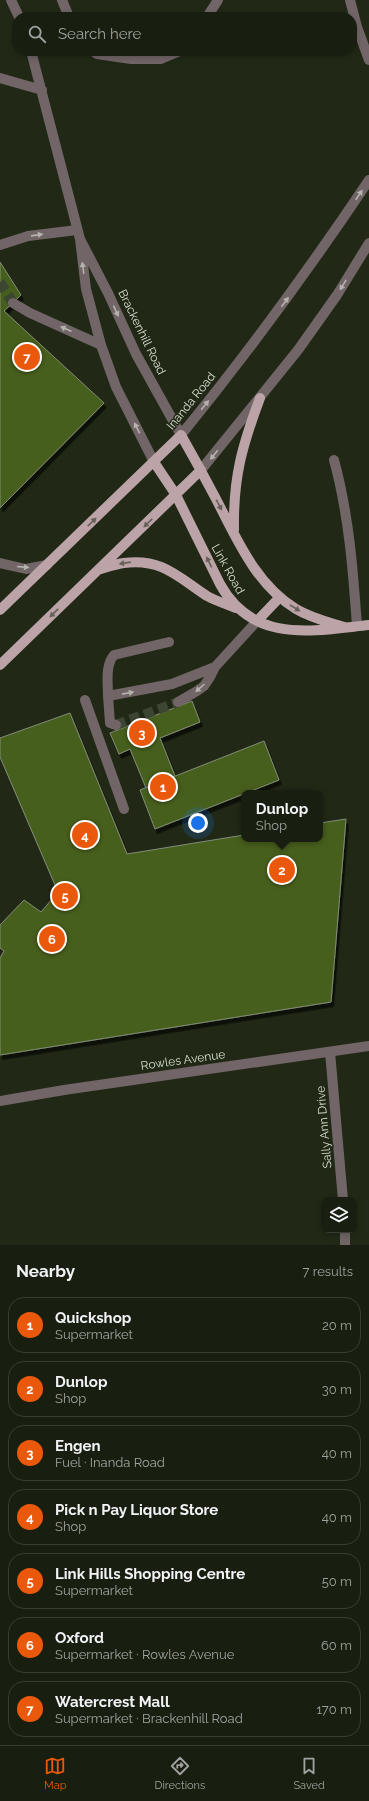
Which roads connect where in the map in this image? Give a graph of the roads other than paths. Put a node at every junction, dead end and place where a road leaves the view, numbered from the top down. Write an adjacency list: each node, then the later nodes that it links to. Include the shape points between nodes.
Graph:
1 (12, 0): 5 (street)
2 (62, 0): 6 (street)
3 (218, 0): 7 (street)
4 (350, 0): 8 (street)
5 (17, 12)
6 (67, 12)
7 (210, 12)
8 (353, 12)
9 (357, 27): 13 (street)
10 (32, 56): 15 (street, Brackenhill Road)
11 (111, 56): 12 (street, via 131,59 161,59)
12 (168, 56)
13 (369, 60)
14 (0, 78): 15 (street)
15 (42, 90): 17 (street, Brackenhill Road)
16 (369, 180): 23 (street, Inanda Road, one-way to 16, via 288,298)
17 (78, 235): 19 (street, one-way to 17, via 28,236); 21 (street, Brackenhill Road, one-way to 17, via 86,289); 23 (street, Brackenhill Road, one-way to 23, via 136,354)
18 (369, 243): 22 (street, one-way to 22, via 324,314)
19 (0, 245)
20 (13, 303): 21 (street, one-way to 20)
21 (101, 345): 25 (street, Brackenhill Road, one-way to 21, via 116,387)
22 (260, 398): 26 (street, one-way to 26); 28 (main road, via 238,463 233,507)
23 (181, 436): 25 (main road, Inanda Road); 26 (main road, Link Road)
24 (334, 460): 37 (street, via 348,520)
25 (154, 462): 27 (main road, Link Road); 30 (main road, Inanda Road, one-way to 25)
26 (201, 470): 27 (main road); 28 (main road, Link Road, one-way to 28)
27 (176, 495): 31 (main road, one-way to 31); 33 (main road, Link Road, one-way to 27, via 223,590)
28 (234, 534): 32 (main road, Link Road, via 247,558)
29 (0, 563): 30 (street, one-way to 30, via 26,568)
30 (47, 565): 34 (main road, Inanda Road)
31 (99, 570): 33 (main road, one-way to 31, via 208,596 172,570 160,565 129,562); 40 (main road, one-way to 40)
32 (280, 597): 35 (main road); 38 (main road, Link Road, one-way to 38, via 296,609)
33 (236, 608): 35 (main road, Link Road)
34 (0, 610)
35 (257, 621): 38 (main road, Link Road, via 296,632); 41 (street)
36 (369, 625): 37 (main road, Link Road)
37 (357, 626): 38 (main road, Link Road)
38 (344, 627)
39 (169, 642): 42 (street, via 114,655 108,666)
40 (0, 665)
41 (215, 666): 42 (street, one-way to 41, via 172,684); 44 (street, one-way to 44, via 204,686)
42 (108, 696): 45 (street, via 110,723)
43 (85, 700): 46 (street)
44 (178, 702)
45 (116, 725)
46 (124, 809)
47 (369, 1046): 48 (street, Rowles Avenue)
48 (330, 1052): 49 (street, Rowles Avenue); 50 (street, Sally Ann Drive)
49 (0, 1101)
50 (343, 1197)
51 (345, 1233): 52 (street)
52 (344, 1245)

